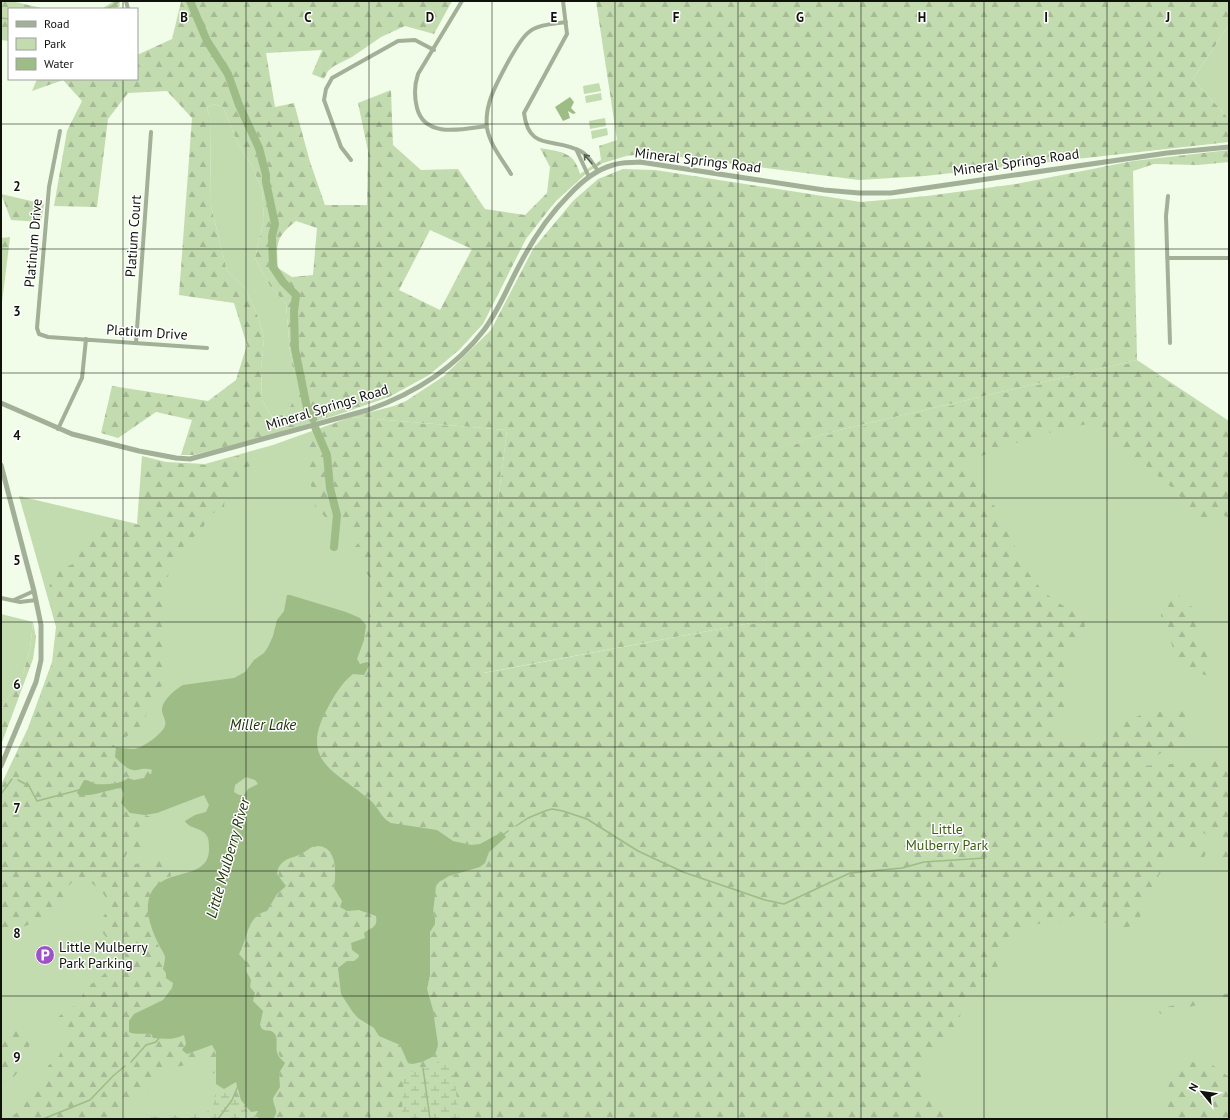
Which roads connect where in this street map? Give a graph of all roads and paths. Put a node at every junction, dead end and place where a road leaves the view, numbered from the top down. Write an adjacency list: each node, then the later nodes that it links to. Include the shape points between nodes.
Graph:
1 (462, 1): 4 (street)
2 (563, 1): 3 (street)
3 (566, 22): 5 (street, via 537,26 521,40 493,91 488,104); 9 (street, via 567,34 524,113 526,126 531,135 540,141)
4 (434, 50): 5 (street, via 415,83 415,98 423,121 445,131); 10 (street, via 415,40 398,41 332,78 324,100 341,147)
5 (487, 126): 12 (street, via 490,140)
6 (60, 131): 17 (street, Platinum Drive, via 49,187 37,328 39,334 44,336)
7 (151, 132): 18 (street, Platium Court)
8 (1229, 147): 11 (street, Mineral Springs Road, via 1160,154 891,193 824,190 640,162 614,164)
9 (576, 149): 11 (street, one-way to 9, via 586,155); 13 (street)
10 (351, 160)
11 (598, 171): 13 (street, Mineral Springs Road)
12 (511, 174)
13 (589, 177): 24 (street, Mineral Springs Road, via 560,204 540,230 482,332 422,386 395,400 368,410 190,459 139,451)
14 (1168, 196): 15 (street)
15 (1167, 258): 16 (street); 19 (street)
16 (1229, 258)
17 (86, 339): 18 (street, Platium Drive); 24 (street, via 82,378)
18 (136, 343): 20 (street, Platium Drive)
19 (1170, 343)
20 (207, 348)
21 (1, 403): 22 (street, Mineral Springs Road)
22 (8, 405): 23 (street); 24 (street, Mineral Springs Road)
23 (1, 408)
24 (58, 429)
25 (1, 465): 26 (street)
26 (34, 591): 28 (street); 29 (street)
27 (1, 598): 28 (street)
28 (14, 600): 29 (street)
29 (36, 600): 30 (street, via 41,625 41,660 36,682)
30 (1, 766)

